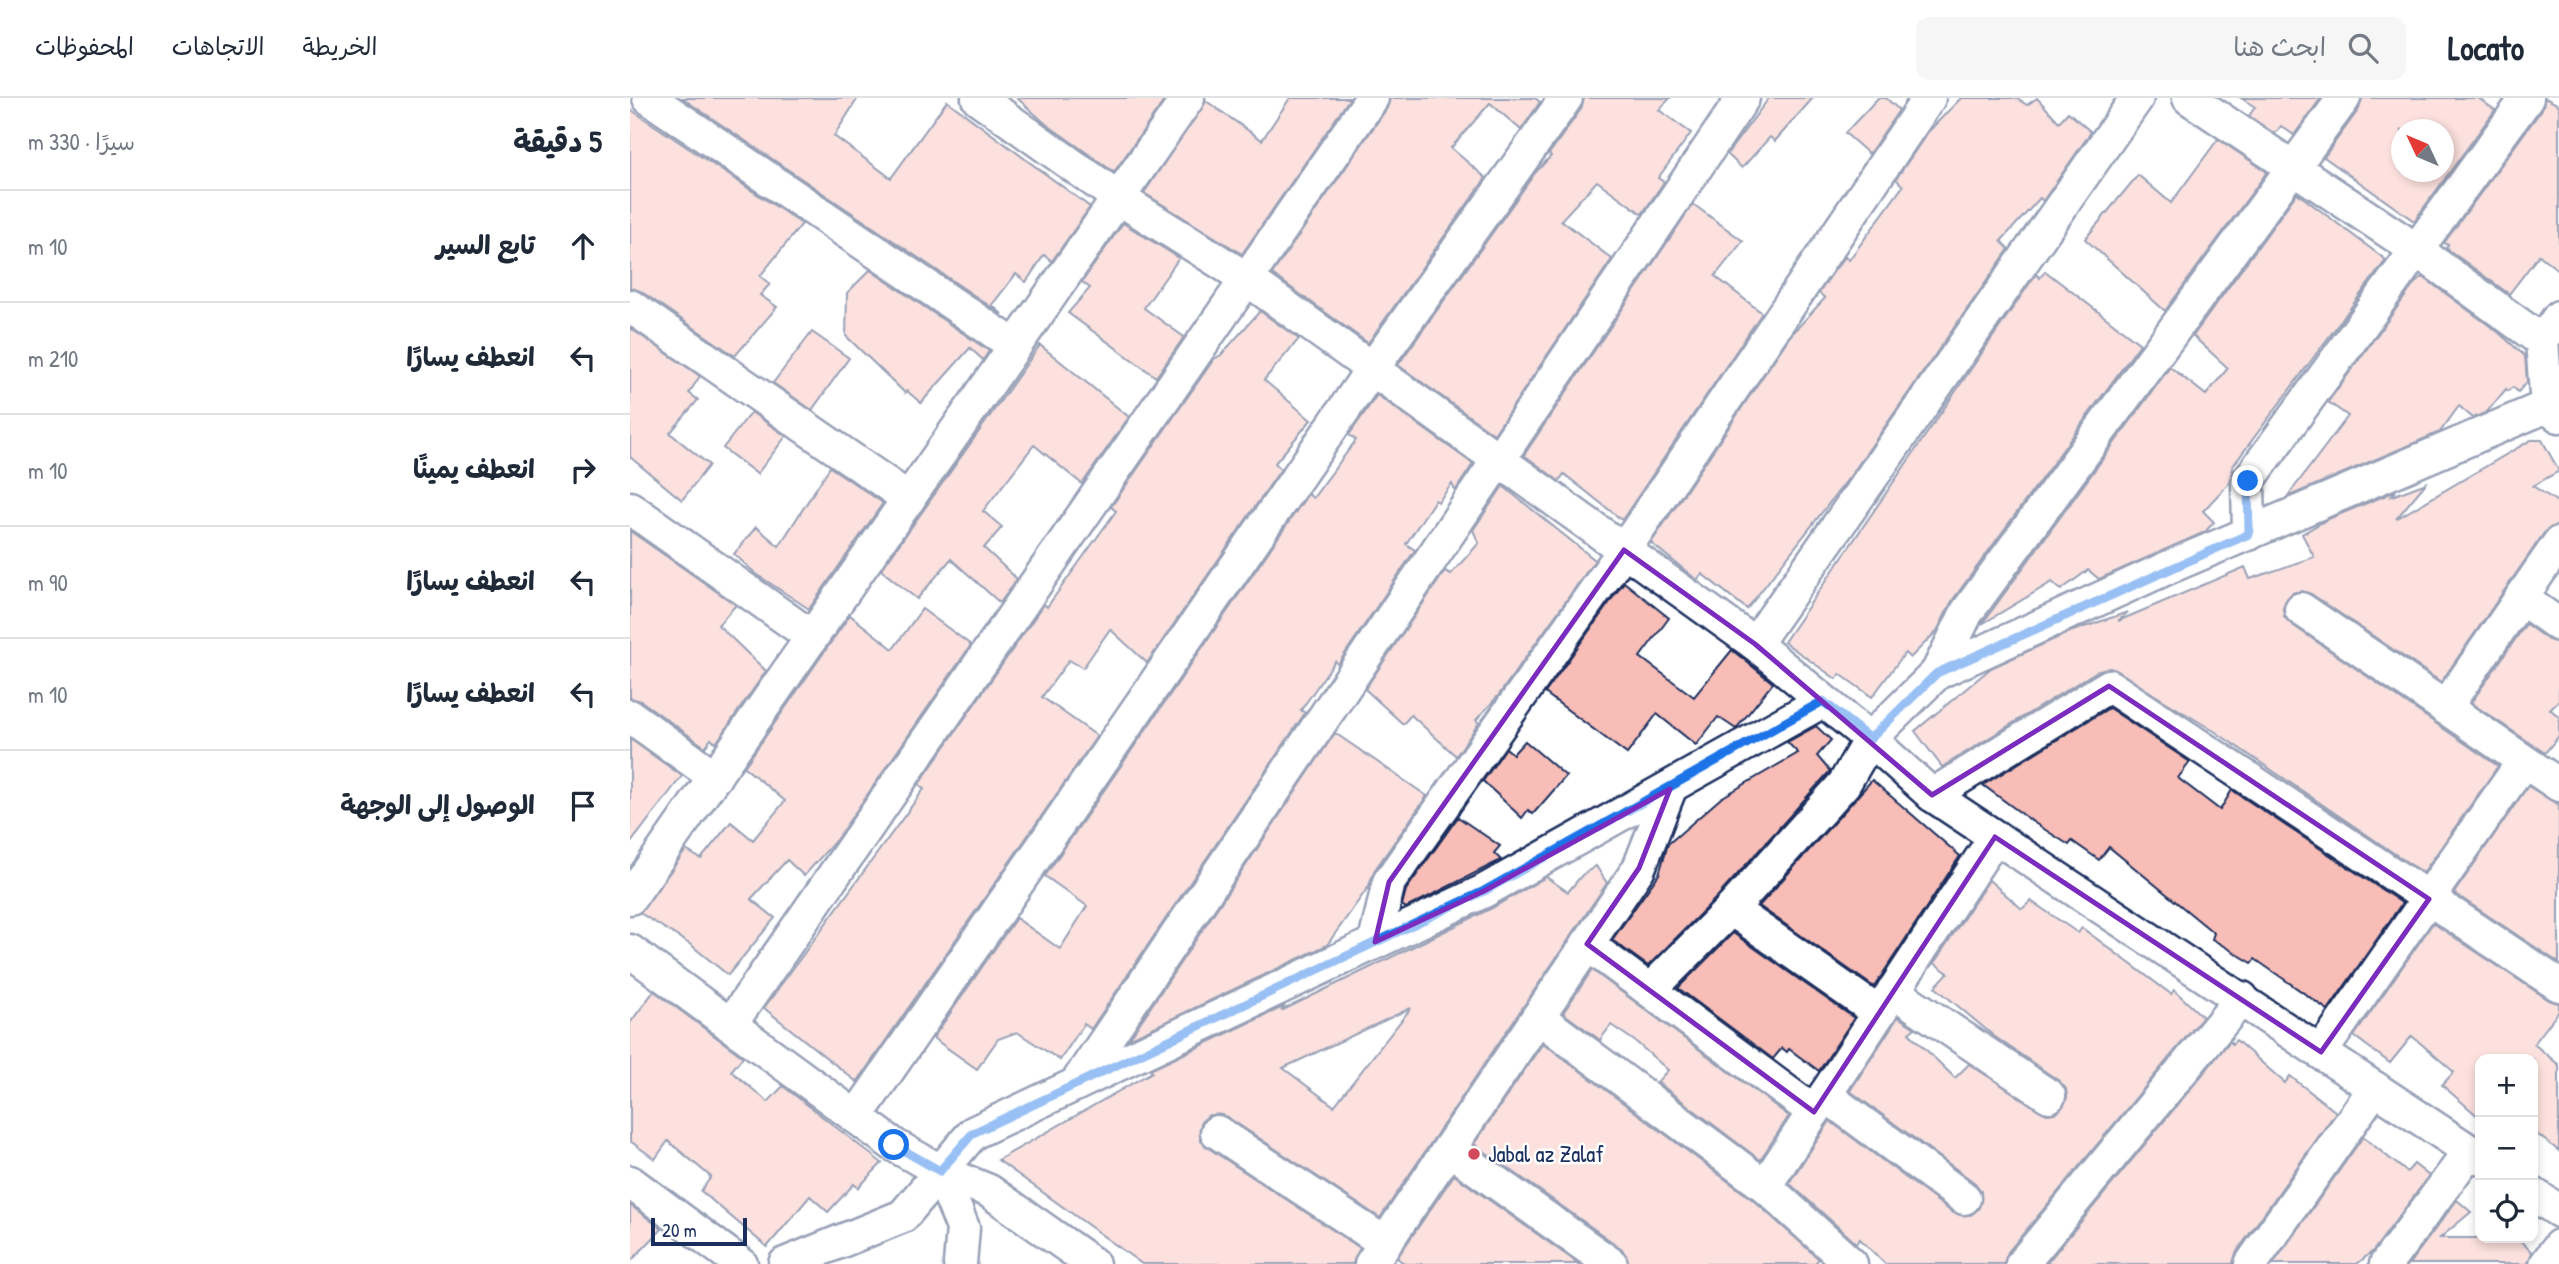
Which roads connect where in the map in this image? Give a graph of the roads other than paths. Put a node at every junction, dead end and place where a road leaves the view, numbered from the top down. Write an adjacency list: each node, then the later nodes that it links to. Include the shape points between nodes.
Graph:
1 (649, 98): 18 (street)
2 (978, 98): 13 (street)
3 (1188, 98): 13 (street)
4 (1372, 98): 15 (street)
5 (1566, 98): 19 (street)
6 (1743, 98): 21 (street)
7 (1929, 98): 26 (street)
8 (2137, 98): 31 (street)
9 (2189, 98): 12 (street)
10 (2344, 98): 12 (street)
11 (2527, 98): 14 (street)
12 (2295, 169): 14 (street); 32 (street, via 1967,612)
13 (1120, 199): 15 (street); 18 (street)
14 (2418, 251): 17 (street); 24 (street, via 2248,481)
15 (1247, 279): 19 (street); 54 (street)
16 (630, 306): 22 (street)
17 (2551, 329): 20 (street)
18 (1015, 346): 22 (street)
19 (1372, 369): 21 (street); 60 (street)
20 (2555, 408): 24 (street)
21 (1496, 458): 26 (street); 56 (street)
22 (909, 499): 30 (street)
23 (630, 508): 30 (street)
24 (2249, 534): 32 (street)
25 (2559, 542): 27 (street)
26 (1624, 550): 31 (street); 46 (street, via 1389,883)
27 (2521, 598): 29 (street); 34 (street)
28 (2301, 609): 34 (street)
29 (2559, 625)
30 (812, 637): 38 (street)
31 (1755, 644): 33 (street)
32 (1937, 673): 36 (street)
33 (1823, 701): 36 (street); 40 (street)
34 (2445, 708): 37 (street)
35 (630, 716): 38 (street)
36 (1870, 739): 41 (street); 45 (street, via 1844,784)
37 (2523, 762): 39 (street); 44 (street)
38 (715, 777): 43 (street)
39 (2559, 785)
40 (1670, 789): 46 (street, via 1484,891); 47 (street, via 1639,868)
41 (1932, 795): 42 (street); 44 (street, via 2109,686)
42 (1995, 837): 51 (street); 52 (street)
43 (630, 898)
44 (2429, 898): 49 (street); 55 (street)
45 (1731, 909): 50 (street); 52 (street)
46 (1376, 942): 56 (street)
47 (1587, 944): 50 (street); 53 (street)
48 (630, 951): 54 (street)
49 (2559, 985)
50 (1651, 989): 59 (street)
51 (2242, 998): 55 (street); 78 (street)
52 (1886, 1002): 58 (street); 59 (street)
53 (1538, 1017): 62 (street); 66 (street)
54 (730, 1025): 60 (street)
55 (2321, 1052): 57 (street)
56 (1076, 1084): 64 (street, via 973,1133)
57 (2375, 1088): 63 (street); 79 (street)
58 (2049, 1096)
59 (1819, 1104): 66 (street); 68 (street)
60 (856, 1117): 64 (street)
61 (1217, 1132): 71 (street)
62 (1449, 1149): 71 (street); 76 (street)
63 (2475, 1155): 80 (street)
64 (940, 1171): 73 (street, via 903,1216); 74 (street, via 963,1228); 75 (street, via 989,1191)
65 (630, 1182): 72 (street)
66 (1765, 1186): 77 (street)
67 (2538, 1197): 69 (street)
68 (1964, 1198)
69 (2559, 1211)
70 (2559, 1246): 81 (street)
71 (1378, 1258)
72 (741, 1264)
73 (785, 1264)
74 (960, 1264)
75 (1093, 1264)
76 (1611, 1264)
77 (1851, 1264)
78 (2022, 1264)
79 (2251, 1264)
80 (2386, 1264)
81 (2546, 1264)

